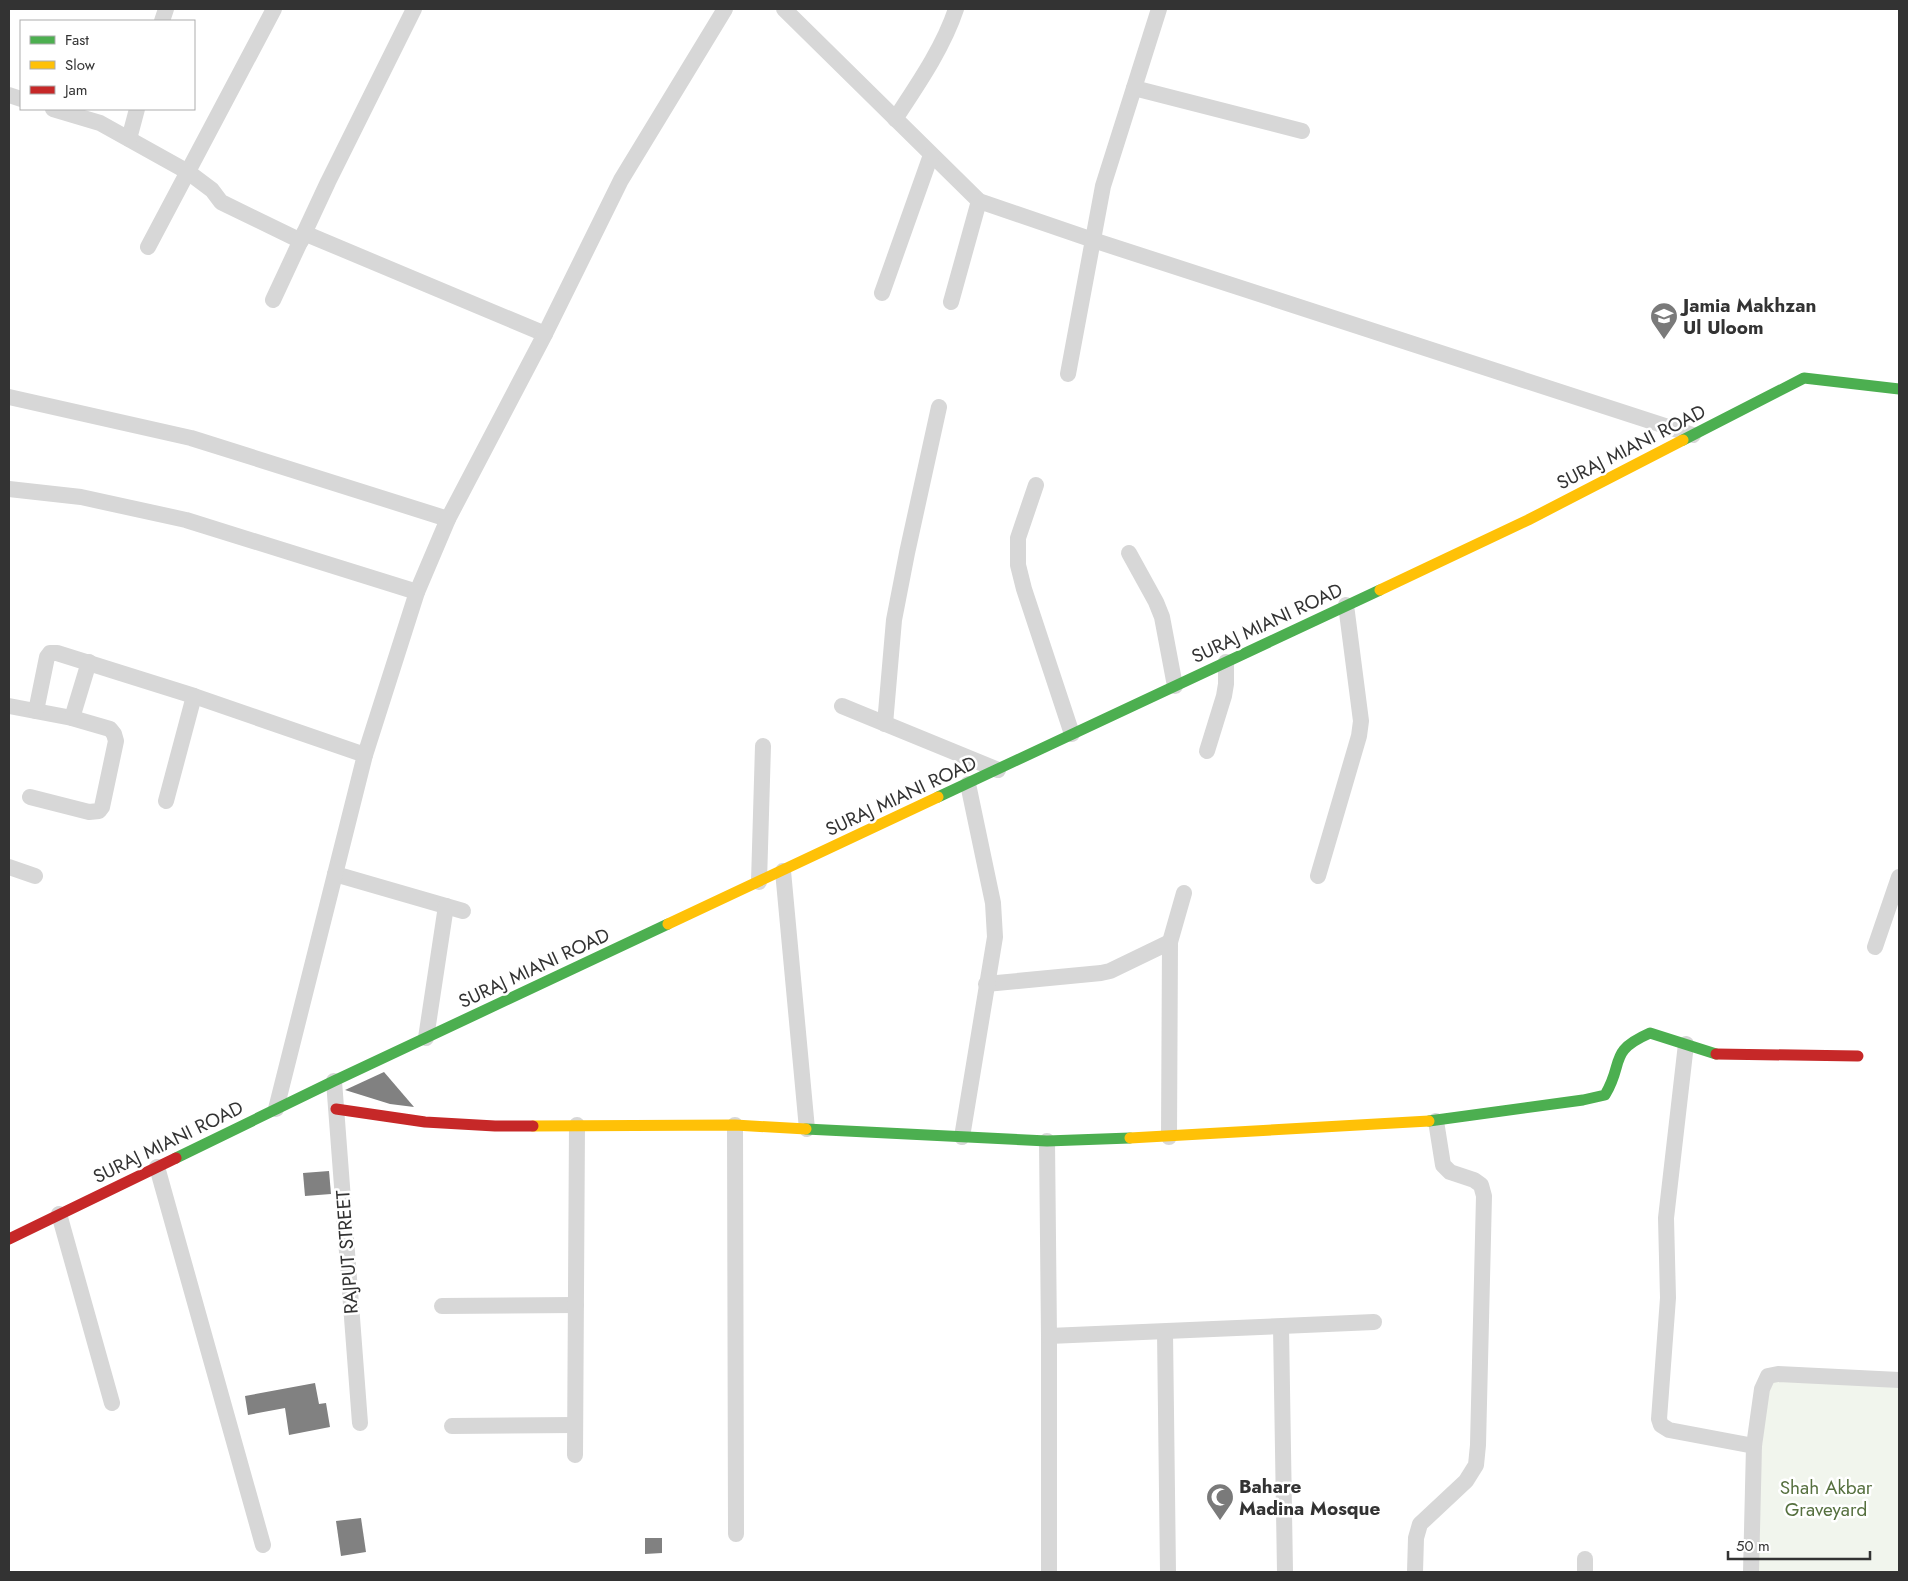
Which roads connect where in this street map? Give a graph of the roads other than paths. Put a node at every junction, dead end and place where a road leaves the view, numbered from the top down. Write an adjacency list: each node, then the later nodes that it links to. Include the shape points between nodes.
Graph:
1 (274, 9): 14 (street)
2 (414, 9): 16 (street)
3 (725, 9): 22 (street, via 622,180)
4 (784, 9): 10 (street)
5 (956, 9): 10 (street, via 950,27)
6 (1159, 9): 7 (street)
7 (1134, 88): 11 (street); 17 (street, via 1103,186)
8 (56, 110): 12 (street, via 100,123)
9 (138, 110): 12 (street)
10 (895, 119): 13 (street)
11 (1302, 131)
12 (129, 139): 14 (street)
13 (931, 155): 15 (street); 19 (street)
14 (188, 172): 16 (street, via 212,190 221,202); 18 (street)
15 (979, 201): 17 (street); 21 (street)
16 (302, 237): 20 (street); 22 (street)
17 (1093, 240): 23 (street); 27 (street)
18 (148, 247)
19 (882, 293)
20 (273, 300)
21 (951, 302)
22 (545, 334): 30 (street)
23 (1068, 374)
24 (1899, 389): 27 (street, SURAJ MIANI ROAD, via 1804,378)
25 (9, 396): 30 (street, via 191,438)
26 (939, 407): 42 (street, via 894,620)
27 (1693, 435): 33 (street, SURAJ MIANI ROAD, via 1528,520)
28 (1036, 485): 43 (street, via 1018,538 1018,565)
29 (9, 489): 32 (street, via 81,497 186,520)
30 (448, 519): 32 (street)
31 (1130, 553): 36 (street, via 1162,617)
32 (417, 592): 46 (street)
33 (1346, 606): 35 (street, SURAJ MIANI ROAD); 55 (street, via 1361,721)
34 (89, 662): 37 (street); 40 (street, via 50,653); 41 (street)
35 (1226, 662): 36 (street, SURAJ MIANI ROAD); 45 (street, via 1225,690)
36 (1175, 686): 43 (street, SURAJ MIANI ROAD)
37 (194, 696): 46 (street); 50 (street)
38 (9, 706): 40 (street)
39 (842, 706): 42 (street)
40 (36, 711): 41 (street)
41 (72, 718): 49 (street, via 110,729 114,734 116,741 102,808 90,812)
42 (885, 724): 47 (street)
43 (1072, 734): 47 (street, SURAJ MIANI ROAD)
44 (763, 746): 57 (street)
45 (1207, 751)
46 (365, 755): 53 (street)
47 (998, 770): 48 (street, SURAJ MIANI ROAD)
48 (968, 784): 52 (street, SURAJ MIANI ROAD); 63 (street, via 993,903 995,937)
49 (30, 797)
50 (166, 801)
51 (9, 867): 54 (street)
52 (784, 871): 57 (street, SURAJ MIANI ROAD); 73 (street)
53 (335, 874): 59 (street); 68 (street)
54 (35, 876)
55 (1318, 876)
56 (1899, 877): 62 (street)
57 (759, 882): 64 (street, SURAJ MIANI ROAD)
58 (1184, 893): 61 (street)
59 (446, 906): 60 (street); 64 (street)
60 (463, 911)
61 (1170, 942): 63 (street, via 1110,971); 75 (street)
62 (1874, 947)
63 (986, 984): 74 (street)
64 (426, 1038): 67 (street, SURAJ MIANI ROAD)
65 (1686, 1044): 66 (street, via 1716,1054); 70 (street, via 1650,1033 1630,1042 1622,1050 1605,1095); 91 (street, via 1666,1218 1668,1298 1659,1419 1661,1425 1669,1430)
66 (1858, 1056)
67 (334, 1081): 68 (street, SURAJ MIANI ROAD); 69 (street, RAJPUT STREET)
68 (276, 1109): 77 (street, SURAJ MIANI ROAD)
69 (336, 1109): 72 (street, via 425,1122); 88 (street, RAJPUT STREET)
70 (1436, 1121): 75 (street); 98 (street, via 1443,1165 1450,1172 1481,1185 1484,1196 1478,1446 1476,1465 1466,1481 1420,1524 1416,1538)
71 (735, 1125): 72 (street); 73 (street); 93 (street)
72 (577, 1126): 80 (street)
73 (807, 1129): 74 (street)
74 (962, 1137): 76 (street)
75 (1169, 1137): 76 (street)
76 (1047, 1141): 85 (street)
77 (157, 1167): 78 (street, SURAJ MIANI ROAD); 94 (street)
78 (60, 1214): 79 (street, SURAJ MIANI ROAD); 87 (street)
79 (9, 1239)
80 (576, 1305): 81 (street); 89 (street)
81 (442, 1306)
82 (1374, 1322): 83 (street)
83 (1281, 1327): 84 (street); 97 (street)
84 (1165, 1332): 85 (street); 96 (street)
85 (1049, 1336): 95 (street)
86 (1899, 1380): 91 (street, via 1768,1376 1762,1389)
87 (112, 1403)
88 (360, 1423)
89 (575, 1424): 90 (street); 92 (street)
90 (452, 1426)
91 (1754, 1446): 99 (street)
92 (575, 1455)
93 (736, 1534)
94 (263, 1545)
95 (1049, 1572)
96 (1168, 1572)
97 (1285, 1572)
98 (1415, 1572)
99 (1751, 1572)

